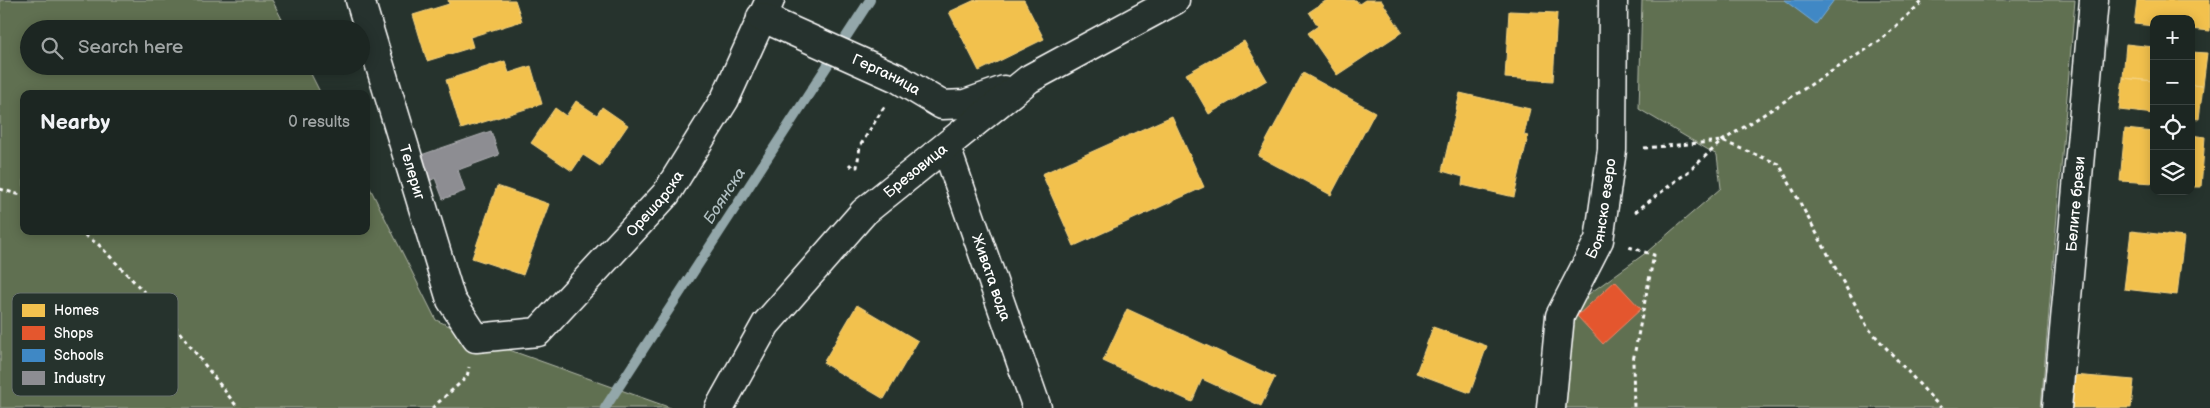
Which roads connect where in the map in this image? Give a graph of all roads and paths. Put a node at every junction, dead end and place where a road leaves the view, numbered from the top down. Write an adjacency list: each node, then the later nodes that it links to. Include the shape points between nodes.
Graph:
1 (360, 0): 7 (street, Телериг)
2 (1175, 0): 9 (street, Брезовица)
3 (1613, 0): 13 (street, Боянско езеро)
4 (1924, 0): 11 (path, via 1882,40)
5 (2094, 0): 29 (street, Белите брези)
6 (763, 6): 10 (street, Герганица); 21 (street, Орешарска, via 749,50 725,99 666,194 538,332)
7 (366, 20)
8 (370, 33): 21 (street, Телериг, via 450,300)
9 (1029, 79): 10 (street, Герганица, via 987,98 965,104 942,105); 12 (street, Брезовица)
10 (898, 80): 14 (path, via 860,146 857,167)
11 (1722, 141): 13 (path); 18 (path, via 1689,171); 28 (path, via 1779,164 1868,328)
12 (946, 147): 24 (street, Брезовица, via 864,212 766,324); 25 (street, Живата вода)
13 (1612, 150): 18 (street, Боянско езеро)
14 (849, 164)
15 (0, 189): 16 (path)
16 (20, 195)
17 (84, 235): 19 (path, via 98,244)
18 (1599, 240): 26 (street, Боянско езеро, via 1560,316); 27 (path, via 1654,255 1634,361)
19 (145, 293)
20 (178, 330): 22 (path)
21 (476, 338): 23 (path, via 466,377)
22 (238, 408)
23 (432, 408)
24 (720, 408)
25 (1037, 408)
26 (1551, 408)
27 (1634, 408)
28 (1941, 408)
29 (2057, 408)

